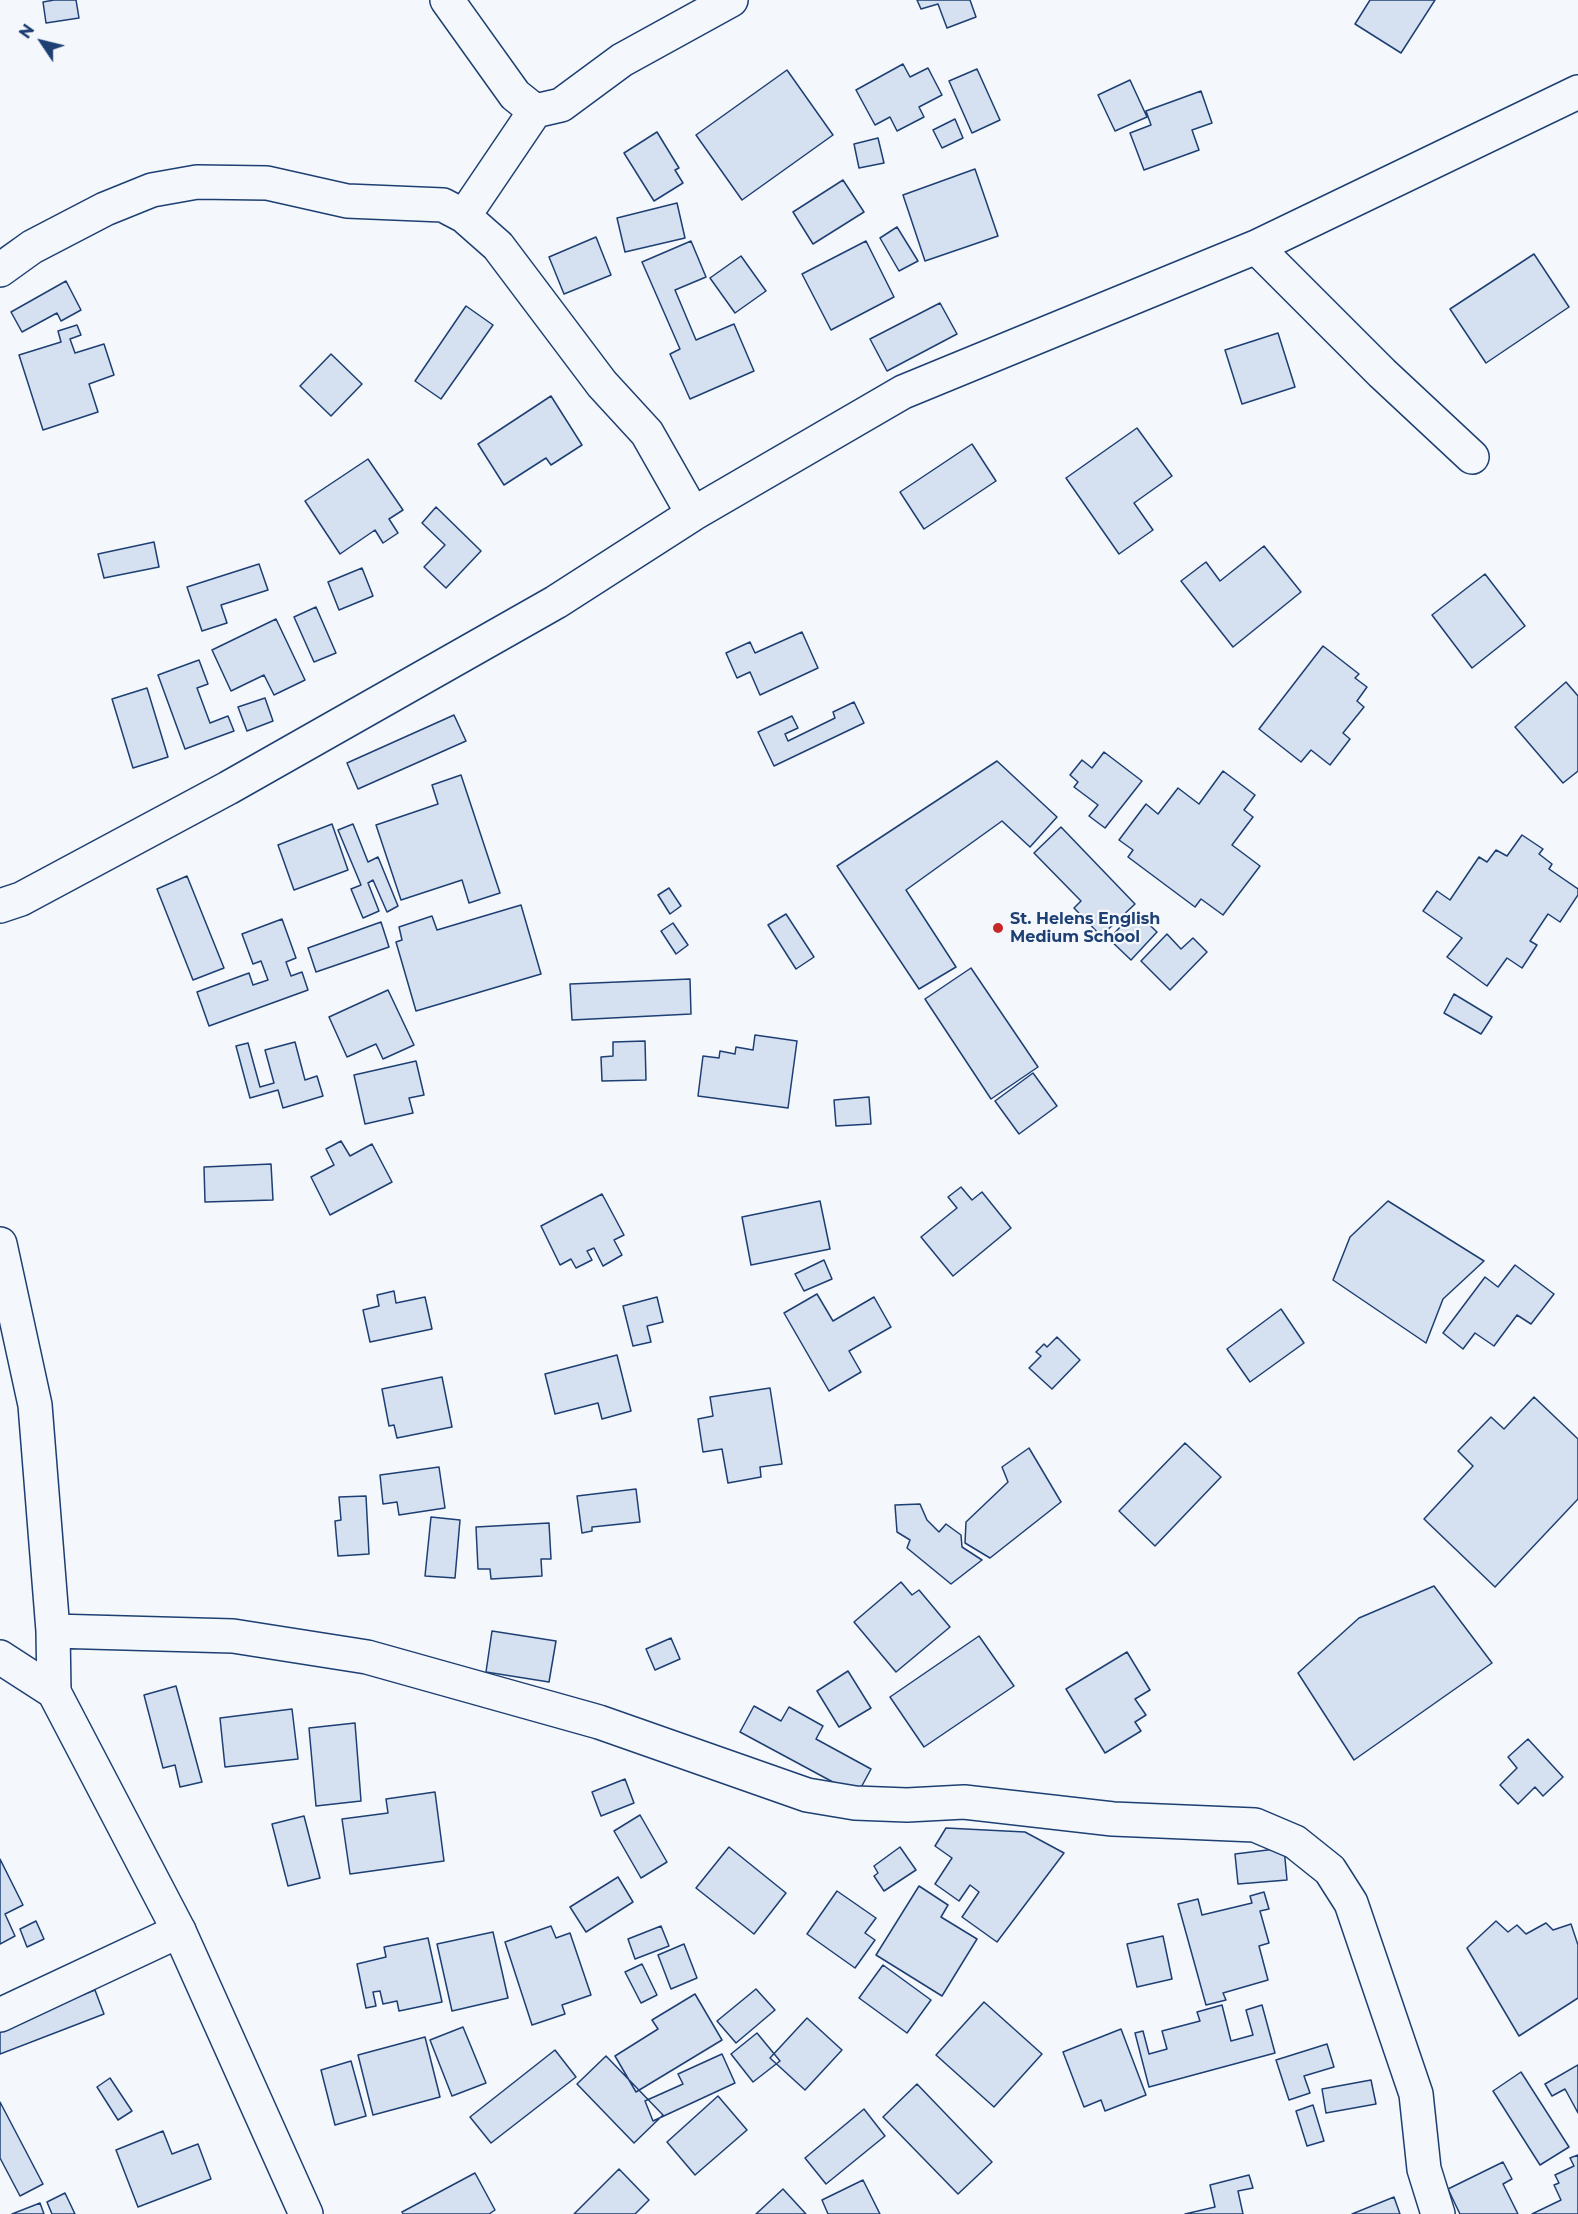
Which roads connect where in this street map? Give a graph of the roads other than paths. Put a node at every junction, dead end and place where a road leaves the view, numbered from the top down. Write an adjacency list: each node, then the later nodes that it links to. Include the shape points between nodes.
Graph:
1 (447, 0): 4 (street, via 515,95)
2 (731, 0): 4 (street, via 622,60 561,105)
3 (1578, 92): 6 (street)
4 (535, 111): 5 (street)
5 (464, 216): 7 (street, via 443,205 346,201 267,183 196,182 152,190 105,209); 9 (street, via 498,246 602,384 646,433)
6 (1256, 247): 8 (street); 9 (street, via 903,392)
7 (0, 270)
8 (1472, 457)
9 (693, 514): 10 (street, via 556,603 228,788 21,899)
10 (0, 906)
11 (0, 1244): 12 (street, via 35,1405)
12 (53, 1631): 14 (street); 18 (street, via 232,1636 367,1657 599,1722 817,1796 886,1804 964,1802 1113,1819 1255,1826 1295,1842 1330,1870 1351,1903 1416,2094 1424,2169)
13 (0, 1657): 14 (street)
14 (54, 1692): 15 (street)
15 (178, 1931): 16 (street); 17 (street)
16 (0, 2015)
17 (306, 2214)
18 (1438, 2214)

